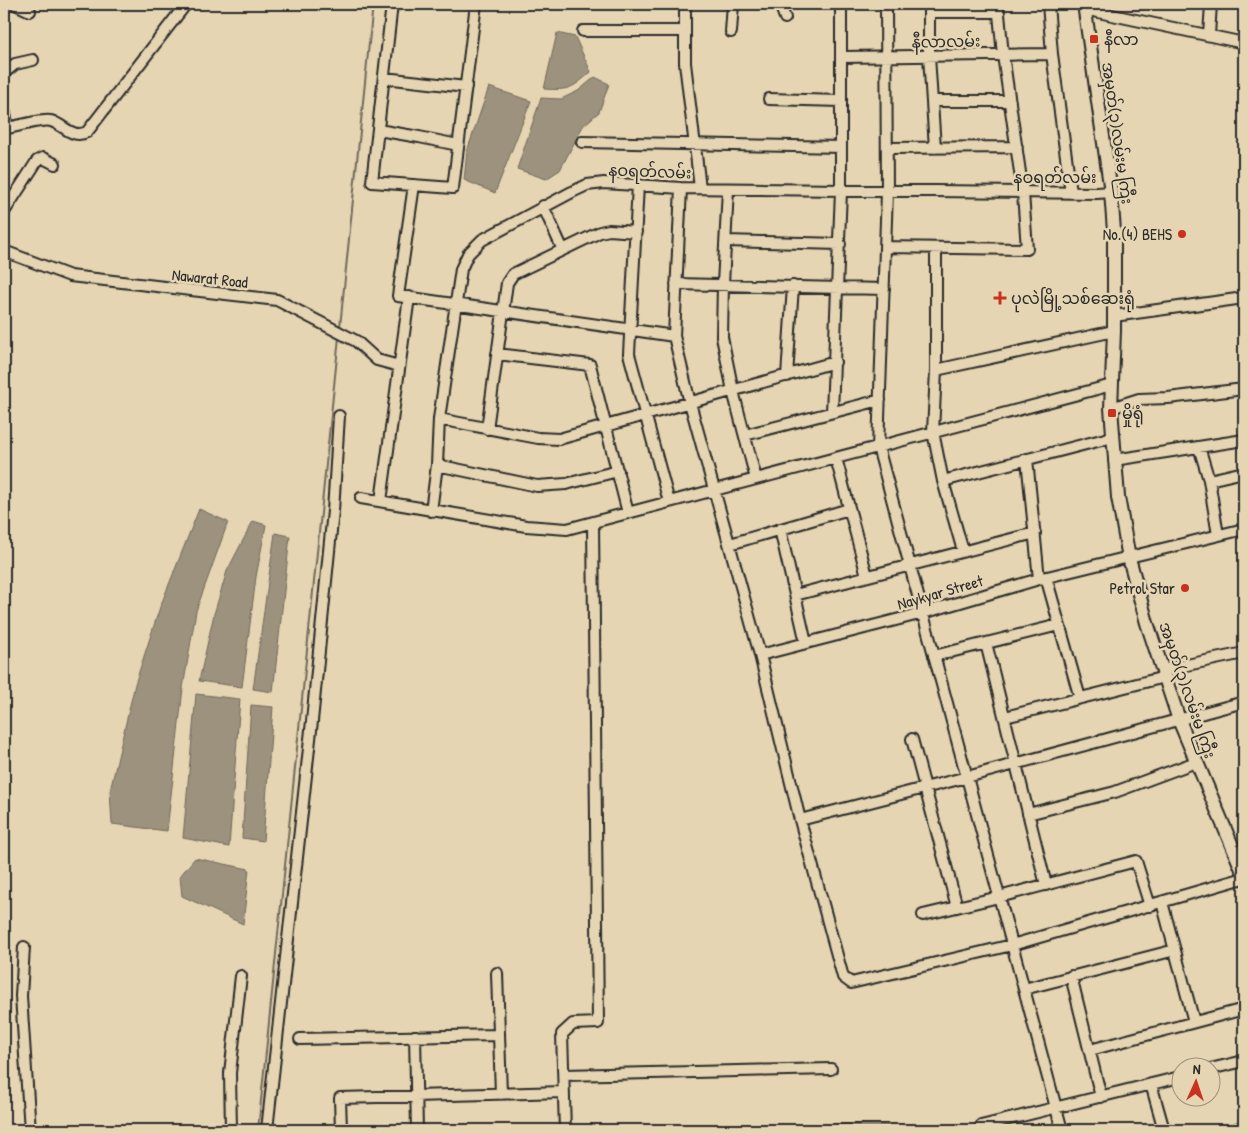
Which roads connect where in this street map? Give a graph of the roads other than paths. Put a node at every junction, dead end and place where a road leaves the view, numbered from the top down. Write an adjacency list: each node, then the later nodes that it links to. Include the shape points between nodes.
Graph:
1 (15, 4): 15 (street)
2 (186, 4): 35 (street, via 87,132 74,134 50,120 8,128)
3 (392, 4): 29 (street)
4 (476, 4): 30 (street)
5 (685, 4): 18 (street)
6 (733, 4): 19 (street)
7 (780, 4): 16 (street)
8 (886, 4): 25 (street)
9 (1048, 4): 22 (street)
10 (1211, 4): 20 (street)
11 (841, 5): 26 (street)
12 (1084, 7): 20 (street); 52 (main road, အမှတ်(၃)လမ်းမ ကြီး)
13 (929, 8): 14 (street); 24 (street)
14 (998, 8): 23 (street)
15 (30, 11)
16 (785, 18)
17 (583, 30): 18 (street)
18 (684, 32): 38 (street)
19 (731, 32)
20 (1209, 35): 21 (street)
21 (1244, 43)
22 (1052, 54): 23 (street, နီလာလမ်း); 54 (street)
23 (1003, 55): 24 (street, နီလာလမ်း); 32 (street)
24 (928, 56): 25 (street, နီလာလမ်း); 33 (street)
25 (886, 57): 26 (street, နီလာလမ်း); 42 (street)
26 (842, 58): 34 (street)
27 (33, 60): 28 (street, via 15,64)
28 (4, 73)
29 (384, 78): 30 (street); 36 (street)
30 (466, 86): 39 (street)
31 (770, 99): 34 (street)
32 (1010, 100): 33 (street); 41 (street)
33 (932, 101): 43 (street)
34 (842, 102): 40 (street)
35 (4, 110)
36 (378, 130): 39 (street); 45 (street, via 372,182)
37 (582, 142): 38 (street)
38 (695, 144): 40 (street); 48 (street)
39 (458, 145): 45 (street, via 453,188)
40 (841, 147): 50 (street)
41 (1017, 147): 43 (street); 53 (street)
42 (887, 148): 43 (street); 51 (street)
43 (935, 148)
44 (55, 164): 56 (street, via 43,158 37,161)
45 (414, 185): 69 (street, via 398,296)
46 (638, 185): 47 (street, နဝရတ်လမ်း); 55 (street, နဝရတ်လမ်း, via 587,185); 57 (street)
47 (682, 188): 48 (street, နဝရတ်လမ်း); 64 (street)
48 (700, 188): 49 (street, နဝရတ်လမ်း)
49 (728, 189): 50 (street, နဝရတ်လမ်း); 58 (street)
50 (841, 191): 51 (street, နဝရတ်လမ်း); 59 (street)
51 (887, 192): 53 (street, နဝရတ်လမ်း); 60 (street)
52 (1111, 192): 54 (street, နဝရတ်လမ်း); 73 (main road, အမှတ်(၃)လမ်းမ ကြီး)
53 (1023, 193): 54 (street, နဝရတ်လမ်း); 61 (street, via 1027,249)
54 (1072, 193)
55 (543, 206): 62 (street); 71 (street, နဝရတ်လမ်း, via 482,240 468,254 461,269)
56 (4, 212)
57 (636, 232): 62 (street, via 600,232); 74 (street)
58 (727, 241): 59 (street); 65 (street)
59 (840, 244): 67 (street)
60 (885, 247): 61 (street); 68 (street)
61 (936, 249): 80 (street)
62 (563, 250): 72 (street, via 513,274 507,283)
63 (4, 251): 79 (street, Nawarat Road, via 70,276 277,300 356,341 376,360)
64 (676, 284): 65 (street); 76 (street)
65 (723, 284): 66 (street); 84 (street, via 722,337)
66 (793, 286): 67 (street); 81 (street)
67 (838, 287): 68 (street); 78 (street)
68 (884, 289): 85 (street)
69 (409, 297): 71 (street); 79 (street)
70 (1244, 298): 73 (street)
71 (455, 304): 72 (street); 91 (street, နဝရတ်လမ်း)
72 (503, 311): 74 (street); 77 (street)
73 (1114, 316): 75 (main road, အမှတ်(၃)လမ်းမ ကြီး)
74 (631, 331): 76 (street); 89 (street, via 629,354)
75 (1114, 331): 80 (street); 82 (main road, အမှတ်(၃)လမ်းမ ကြီး)
76 (674, 336): 86 (street)
77 (497, 354): 92 (street, via 590,365); 93 (street)
78 (835, 362): 81 (street); 88 (street)
79 (399, 366): 111 (street)
80 (936, 370): 94 (street)
81 (787, 376): 84 (street)
82 (1112, 386): 87 (main road, အမှတ်(၃)လမ်းမ ကြီး); 94 (street)
83 (1244, 389): 87 (street, via 1139,400)
84 (733, 391): 86 (street); 95 (street)
85 (880, 400): 88 (street); 98 (street)
86 (690, 403): 89 (street); 109 (street)
87 (1111, 408): 96 (main road, အမှတ်(၃)လမ်းမ ကြီး)
88 (832, 412): 95 (street)
89 (646, 414): 92 (street); 112 (street)
90 (339, 416): 185 (street, via 312,721)
91 (439, 419): 93 (street); 103 (street, နဝရတ်လမ်း)
92 (606, 427): 93 (street, via 559,439); 104 (street)
93 (487, 429)
94 (933, 432): 98 (street); 108 (street)
95 (745, 435): 106 (street)
96 (1113, 438): 101 (street); 102 (main road, အမှတ်(၃)လမ်းမ ကြီး)
97 (1244, 440): 99 (street)
98 (878, 447): 100 (street); 124 (street)
99 (1199, 447): 102 (street); 107 (street)
100 (836, 458): 106 (street); 113 (street)
101 (1027, 459): 108 (street); 119 (street)
102 (1114, 460): 123 (main road, အမှတ်(၃)လမ်းမ ကြီး)
103 (437, 465): 104 (street, via 537,486 566,484); 114 (street, နဝရတ်လမ်း)
104 (618, 471): 115 (street)
105 (1244, 472): 107 (street)
106 (756, 479): 109 (street)
107 (1210, 480): 120 (street)
108 (942, 481): 122 (street)
109 (714, 490): 112 (street); 121 (street)
110 (361, 498): 111 (street)
111 (380, 501): 114 (street)
112 (669, 502): 115 (street)
113 (849, 509): 117 (street); 125 (street)
114 (431, 511): 116 (street, via 549,528 567,529)
115 (628, 513): 116 (street)
116 (593, 523): 172 (street, via 598,1022 573,1024 562,1034)
117 (780, 529): 121 (street); 127 (street)
118 (1244, 529): 120 (street, Naykyar Street)
119 (1035, 533): 122 (street); 126 (street)
120 (1218, 536): 123 (street, Naykyar Street)
121 (730, 544): 133 (street)
122 (963, 551): 124 (street)
123 (1129, 558): 126 (street, Naykyar Street); 135 (main road, အမှတ်(၃)လမ်းမ ကြီး)
124 (910, 565): 125 (street); 128 (street)
125 (867, 576): 127 (street)
126 (1043, 578): 128 (street, Naykyar Street); 129 (street)
127 (795, 595): 130 (street)
128 (923, 613): 130 (street, Naykyar Street); 134 (street)
129 (1059, 624): 131 (street); 136 (street)
130 (806, 643): 133 (street, Naykyar Street)
131 (986, 643): 134 (street); 138 (street)
132 (1244, 653): 135 (street)
133 (760, 655): 146 (street)
134 (934, 656): 143 (street)
135 (1164, 674): 136 (street); 139 (main road, အမှတ်(၃)လမ်းမ ကြီး)
136 (1080, 698): 138 (street)
137 (1244, 702): 139 (street)
138 (1005, 718): 142 (street)
139 (1179, 720): 141 (main road, အမှတ်(၃)လမ်းမ ကြီး); 142 (street)
140 (912, 739): 144 (street)
141 (1196, 762): 145 (street, via 1114,792); 147 (main road, အမှတ်(၃)လမ်းမ ကြီး)
142 (1016, 764): 143 (street); 145 (street)
143 (967, 777): 144 (street); 151 (street)
144 (924, 788): 146 (street); 154 (street)
145 (1028, 814): 150 (street)
146 (800, 820): 156 (street, via 841,971 851,984)
147 (1240, 852): 148 (main road, အမှတ်(၃)လမ်းမ ကြီး)
148 (1244, 874)
149 (1244, 878): 152 (street)
150 (1046, 885): 151 (street); 153 (street, via 1136,861)
151 (999, 897): 154 (street); 156 (street)
152 (1162, 902): 153 (street); 158 (street)
153 (1150, 906): 156 (street)
154 (957, 907): 155 (street)
155 (923, 915)
156 (1012, 945): 162 (street)
157 (24, 946): 183 (street, via 21,996)
158 (1175, 950): 161 (street); 164 (street)
159 (497, 973): 165 (street)
160 (241, 976): 184 (street, via 230,1073)
161 (1071, 976): 162 (street); 168 (street)
162 (1024, 989): 179 (street)
163 (1244, 1009): 164 (street)
164 (1194, 1022): 168 (street)
165 (499, 1035): 166 (street); 176 (street)
166 (415, 1036): 167 (street); 177 (street)
167 (300, 1039)
168 (1090, 1050): 178 (street)
169 (1244, 1061): 170 (street)
170 (1220, 1067)
171 (831, 1069): 172 (street)
172 (564, 1075): 175 (street)
173 (1170, 1079): 174 (street)
174 (1151, 1084): 178 (street); 190 (street)
175 (564, 1092): 176 (street); 188 (street)
176 (501, 1094): 177 (street)
177 (416, 1096): 186 (street, via 340,1098); 187 (street)
178 (1101, 1096): 179 (street)
179 (1056, 1108): 181 (street); 189 (street)
180 (981, 1126): 181 (street)
181 (1003, 1126)
182 (1244, 1127): 191 (street)
183 (30, 1130)
184 (231, 1130)
185 (267, 1130)
186 (341, 1130)
187 (417, 1130)
188 (565, 1130)
189 (1062, 1130)
190 (1164, 1130)
191 (1233, 1130)

